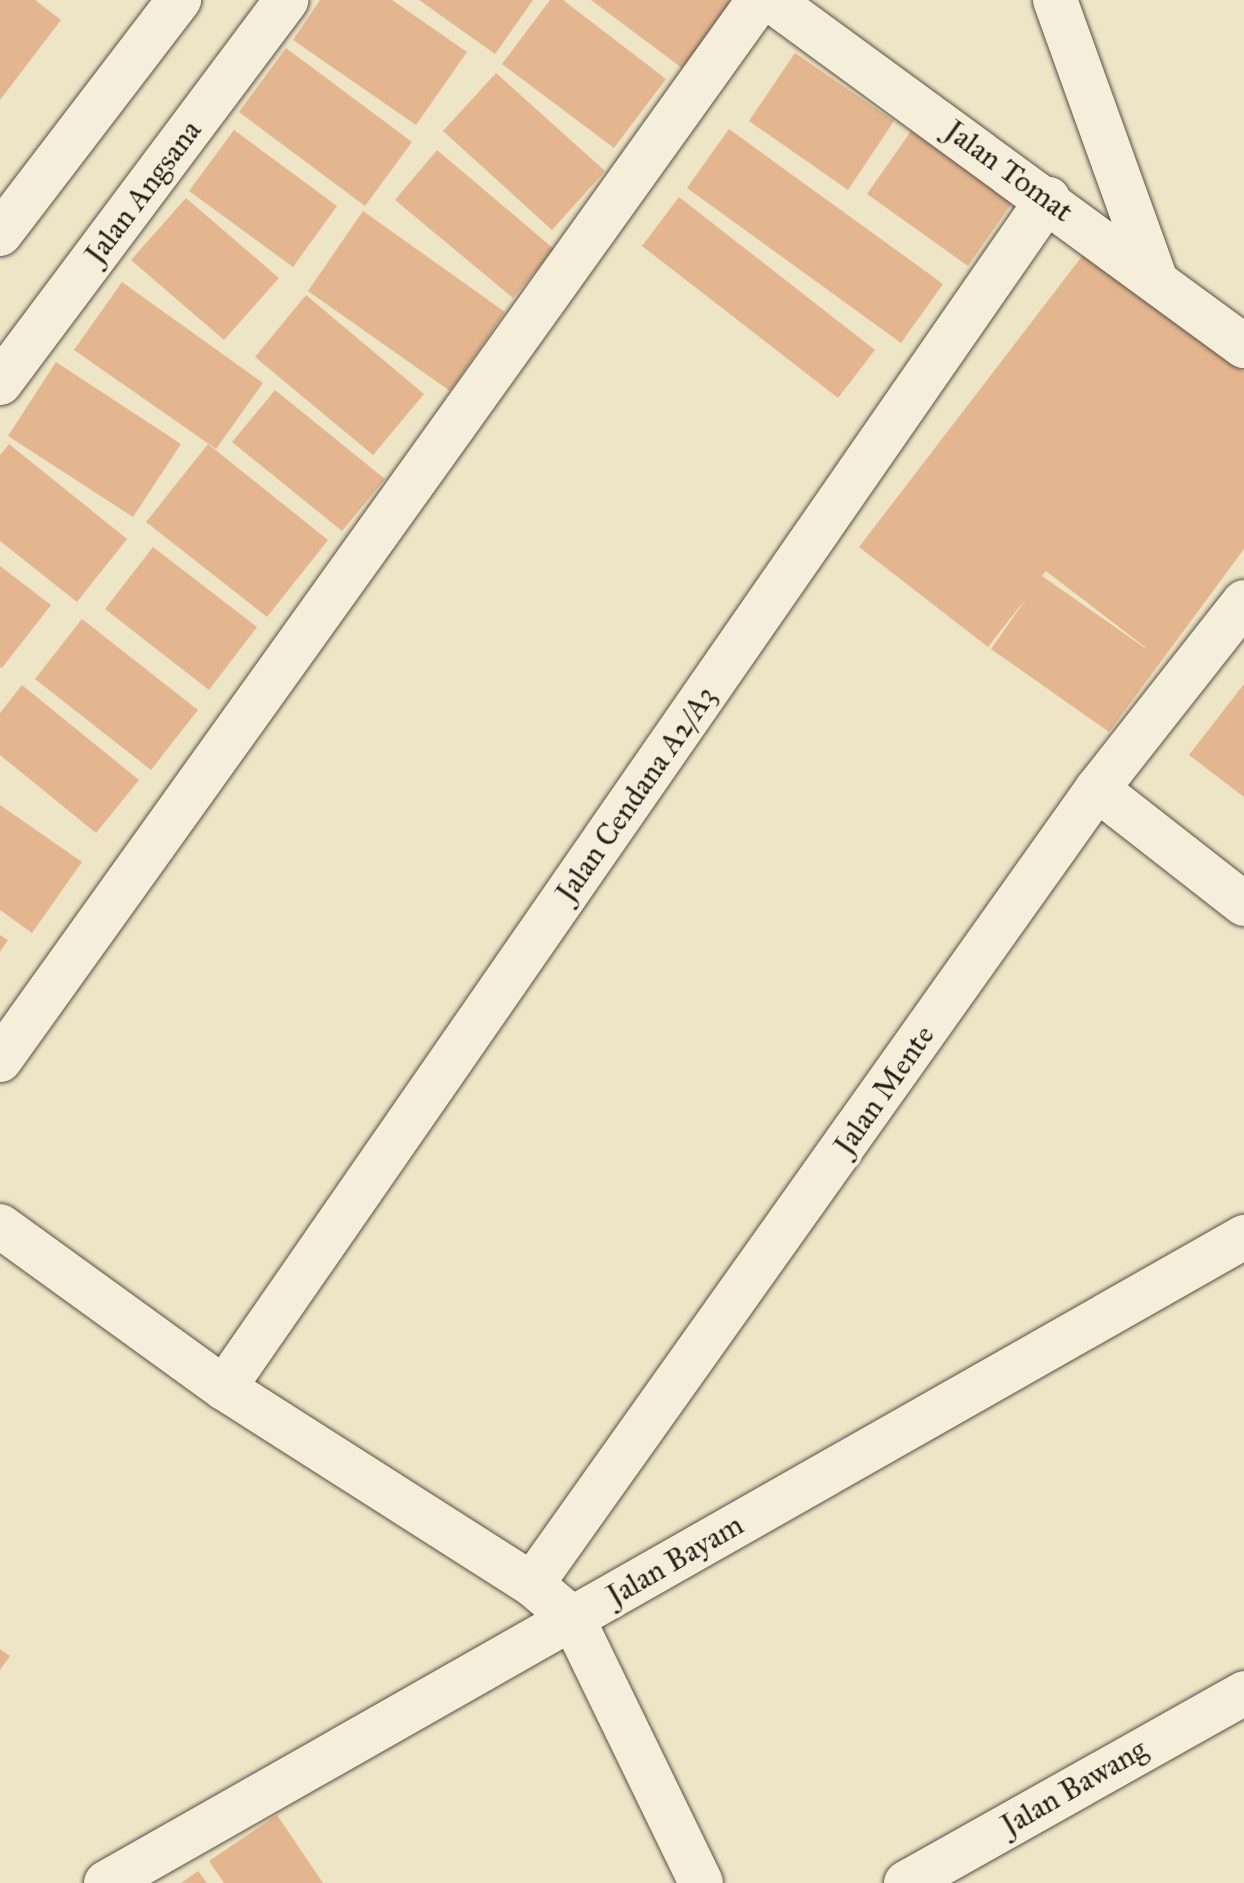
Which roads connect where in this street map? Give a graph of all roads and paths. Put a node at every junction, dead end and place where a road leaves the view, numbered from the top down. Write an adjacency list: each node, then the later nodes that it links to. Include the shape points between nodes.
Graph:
1 (179, 0): 7 (street)
2 (286, 0): 10 (street, Jalan Angsana)
3 (759, 0): 14 (street)
4 (771, 0): 6 (street, Jalan Tomat)
5 (1055, 0): 8 (street)
6 (1048, 199): 8 (street, Jalan Tomat); 17 (street, Jalan Cendana A2/A3)
7 (0, 234)
8 (1156, 281): 9 (street, Jalan Tomat)
9 (1244, 346)
10 (0, 383)
11 (1244, 602): 12 (street, Jalan Mente)
12 (1097, 789): 13 (street); 18 (street, Jalan Mente)
13 (1244, 904)
14 (0, 1060)
15 (0, 1226): 17 (street)
16 (1244, 1237): 19 (street, Jalan Bayam)
17 (224, 1388): 18 (street)
18 (532, 1584): 19 (street)
19 (573, 1619): 21 (street, Jalan Bayam); 22 (street)
20 (1244, 1693): 23 (street, Jalan Bawang)
21 (106, 1883)
22 (701, 1883)
23 (906, 1883)

